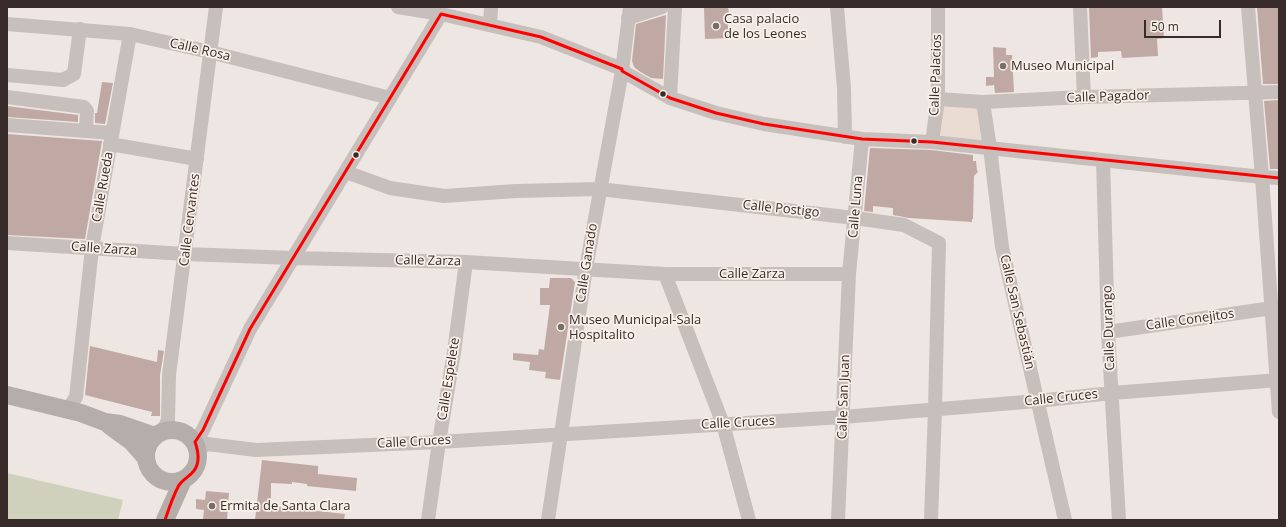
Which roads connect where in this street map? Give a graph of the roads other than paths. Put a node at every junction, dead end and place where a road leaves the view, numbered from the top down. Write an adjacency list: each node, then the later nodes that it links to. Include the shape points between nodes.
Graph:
1 (216, 7): 16 (street, Calle Cervantes)
2 (398, 7): 11 (street)
3 (491, 7): 13 (street)
4 (662, 7): 10 (street)
5 (675, 7): 24 (street)
6 (837, 7): 29 (street, via 844,88)
7 (938, 7): 25 (street, Calle Palacios)
8 (1080, 7): 22 (street)
9 (1248, 7): 19 (street)
10 (629, 12): 17 (street, Calle Ganado)
11 (441, 14): 13 (street); 23 (street)
12 (7, 24): 14 (street, Calle Rosa)
13 (490, 25): 17 (street, via 541,37)
14 (80, 29): 15 (street, Calle Rosa); 18 (street, via 74,74 63,80)
15 (130, 34): 16 (street, Calle Rosa); 30 (street, Calle Rueda)
16 (210, 52): 23 (street, Calle Rosa); 34 (street, Calle Cervantes)
17 (622, 70): 24 (street); 39 (street, Calle Ganado)
18 (7, 75)
19 (1255, 92): 20 (street, Calle Pagador); 22 (street, Calle Pagador); 37 (street)
20 (1279, 92)
21 (7, 97): 28 (street, via 80,105 87,111)
22 (1084, 97): 26 (street, Calle Pagador)
23 (390, 98): 36 (street)
24 (670, 98): 29 (street, via 716,113 764,124)
25 (938, 99): 26 (street, Calle Pagador); 32 (street, Calle Palacios)
26 (983, 102): 33 (street, Calle San Sebastián)
27 (7, 125): 28 (street)
28 (86, 130): 30 (street)
29 (845, 137): 31 (street)
30 (111, 138): 34 (street); 42 (street, Calle Rueda)
31 (862, 139): 32 (street); 40 (street, Calle Luna)
32 (932, 142): 33 (street)
33 (990, 148): 35 (street); 54 (street, Calle San Sebastián, via 1002,247)
34 (197, 159): 43 (street, Calle Cervantes)
35 (1103, 160): 37 (street); 50 (street, Calle Durango)
36 (346, 172): 39 (street, Calle Postigo, via 390,188 444,196); 44 (street)
37 (1262, 177): 38 (street); 49 (street)
38 (1279, 178)
39 (599, 189): 40 (street, Calle Postigo); 46 (street, Calle Ganado)
40 (855, 218): 48 (street, Calle Luna); 55 (street, Calle Postigo, via 904,224 939,243)
41 (7, 243): 42 (street, Calle Zarza)
42 (92, 248): 43 (street, Calle Zarza); 56 (street, Calle Rueda, via 76,397)
43 (186, 254): 44 (street, Calle Zarza); 62 (street, Calle Cervantes, via 169,375 168,420)
44 (293, 258): 45 (street, Calle Zarza); 64 (street, via 250,329)
45 (466, 262): 46 (street, Calle Zarza); 63 (street, Calle Espelete)
46 (586, 268): 47 (street, Calle Zarza); 61 (street, Calle Ganado)
47 (665, 274): 48 (street, Calle Zarza); 60 (street)
48 (849, 274): 58 (street, Calle San Juan)
49 (1274, 300): 50 (street, Calle Conejitos); 51 (street)
50 (1108, 332): 52 (street, Calle Durango)
51 (1278, 380): 52 (street, Calle Cruces); 57 (street)
52 (1112, 393): 54 (street, Calle Cruces); 75 (street, Calle Durango)
53 (7, 395): 56 (main road)
54 (1037, 401): 55 (street, Calle Cruces); 74 (street, Calle San Sebastián)
55 (935, 409): 58 (street, Calle Cruces); 73 (street, Calle Postigo)
56 (68, 410): 59 (main road)
57 (1279, 412)
58 (843, 417): 60 (street, Calle Cruces); 72 (street, Calle San Juan)
59 (105, 422): 62 (main road); 65 (main road, via 132,442)
60 (723, 424): 61 (street, Calle Cruces); 71 (street)
61 (561, 433): 63 (street, Calle Cruces); 70 (street, Calle Ganado)
62 (159, 434): 64 (main road, via 172,430 181,431 188,435); 65 (main road, via 148,446)
63 (439, 442): 64 (street, Calle Cruces, via 256,450 207,444); 69 (street, Calle Espelete)
64 (196, 446): 67 (main road, via 196,468)
65 (146, 458): 66 (main road, via 149,468)
66 (159, 478): 67 (main road, via 167,482); 68 (main road)
67 (183, 480): 68 (main road)
68 (165, 520)
69 (428, 520)
70 (548, 520)
71 (749, 520)
72 (838, 520)
73 (930, 520)
74 (1065, 520)
75 (1119, 520)

